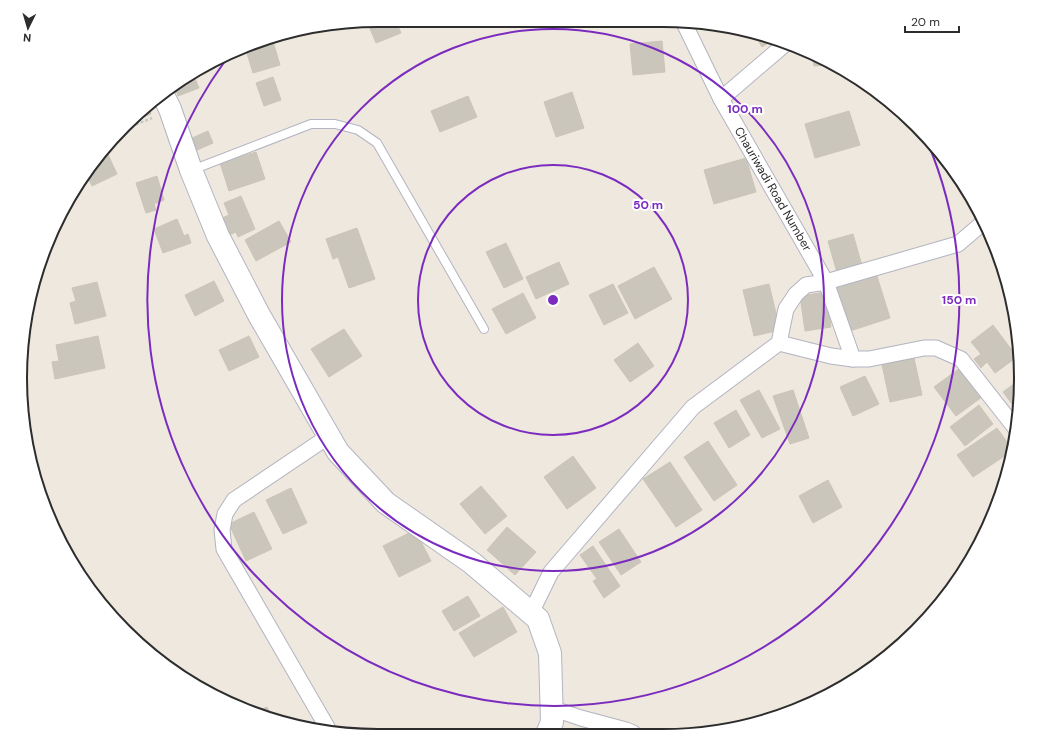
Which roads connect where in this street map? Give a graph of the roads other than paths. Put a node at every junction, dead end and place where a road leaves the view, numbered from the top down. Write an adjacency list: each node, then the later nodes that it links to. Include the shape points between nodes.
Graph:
1 (686, 28): 3 (street, Chauriwadi Road Number)
2 (781, 48): 3 (street)
3 (721, 99): 7 (street, Chauriwadi Road Number)
4 (166, 102): 5 (main road)
5 (191, 170): 8 (lane, via 311,124 335,124 358,130 377,143); 12 (main road, via 218,236 259,315)
6 (979, 226): 7 (street, via 958,244)
7 (826, 282): 9 (street, via 806,286 796,294 786,309); 10 (street, Chauriwadi Road Number)
8 (484, 329)
9 (779, 343): 10 (street); 13 (street, via 693,407 551,572)
10 (853, 359): 11 (street, via 869,359 924,348 936,348 947,352 961,359)
11 (1011, 423)
12 (329, 436): 13 (main road, via 338,452 386,503 472,563); 15 (street, via 234,500 225,514 222,530 224,549)
13 (531, 613): 14 (main road, via 538,619 550,653)
14 (551, 708): 16 (main road, via 552,722); 17 (street)
15 (326, 725)
16 (549, 729)
17 (622, 729)

